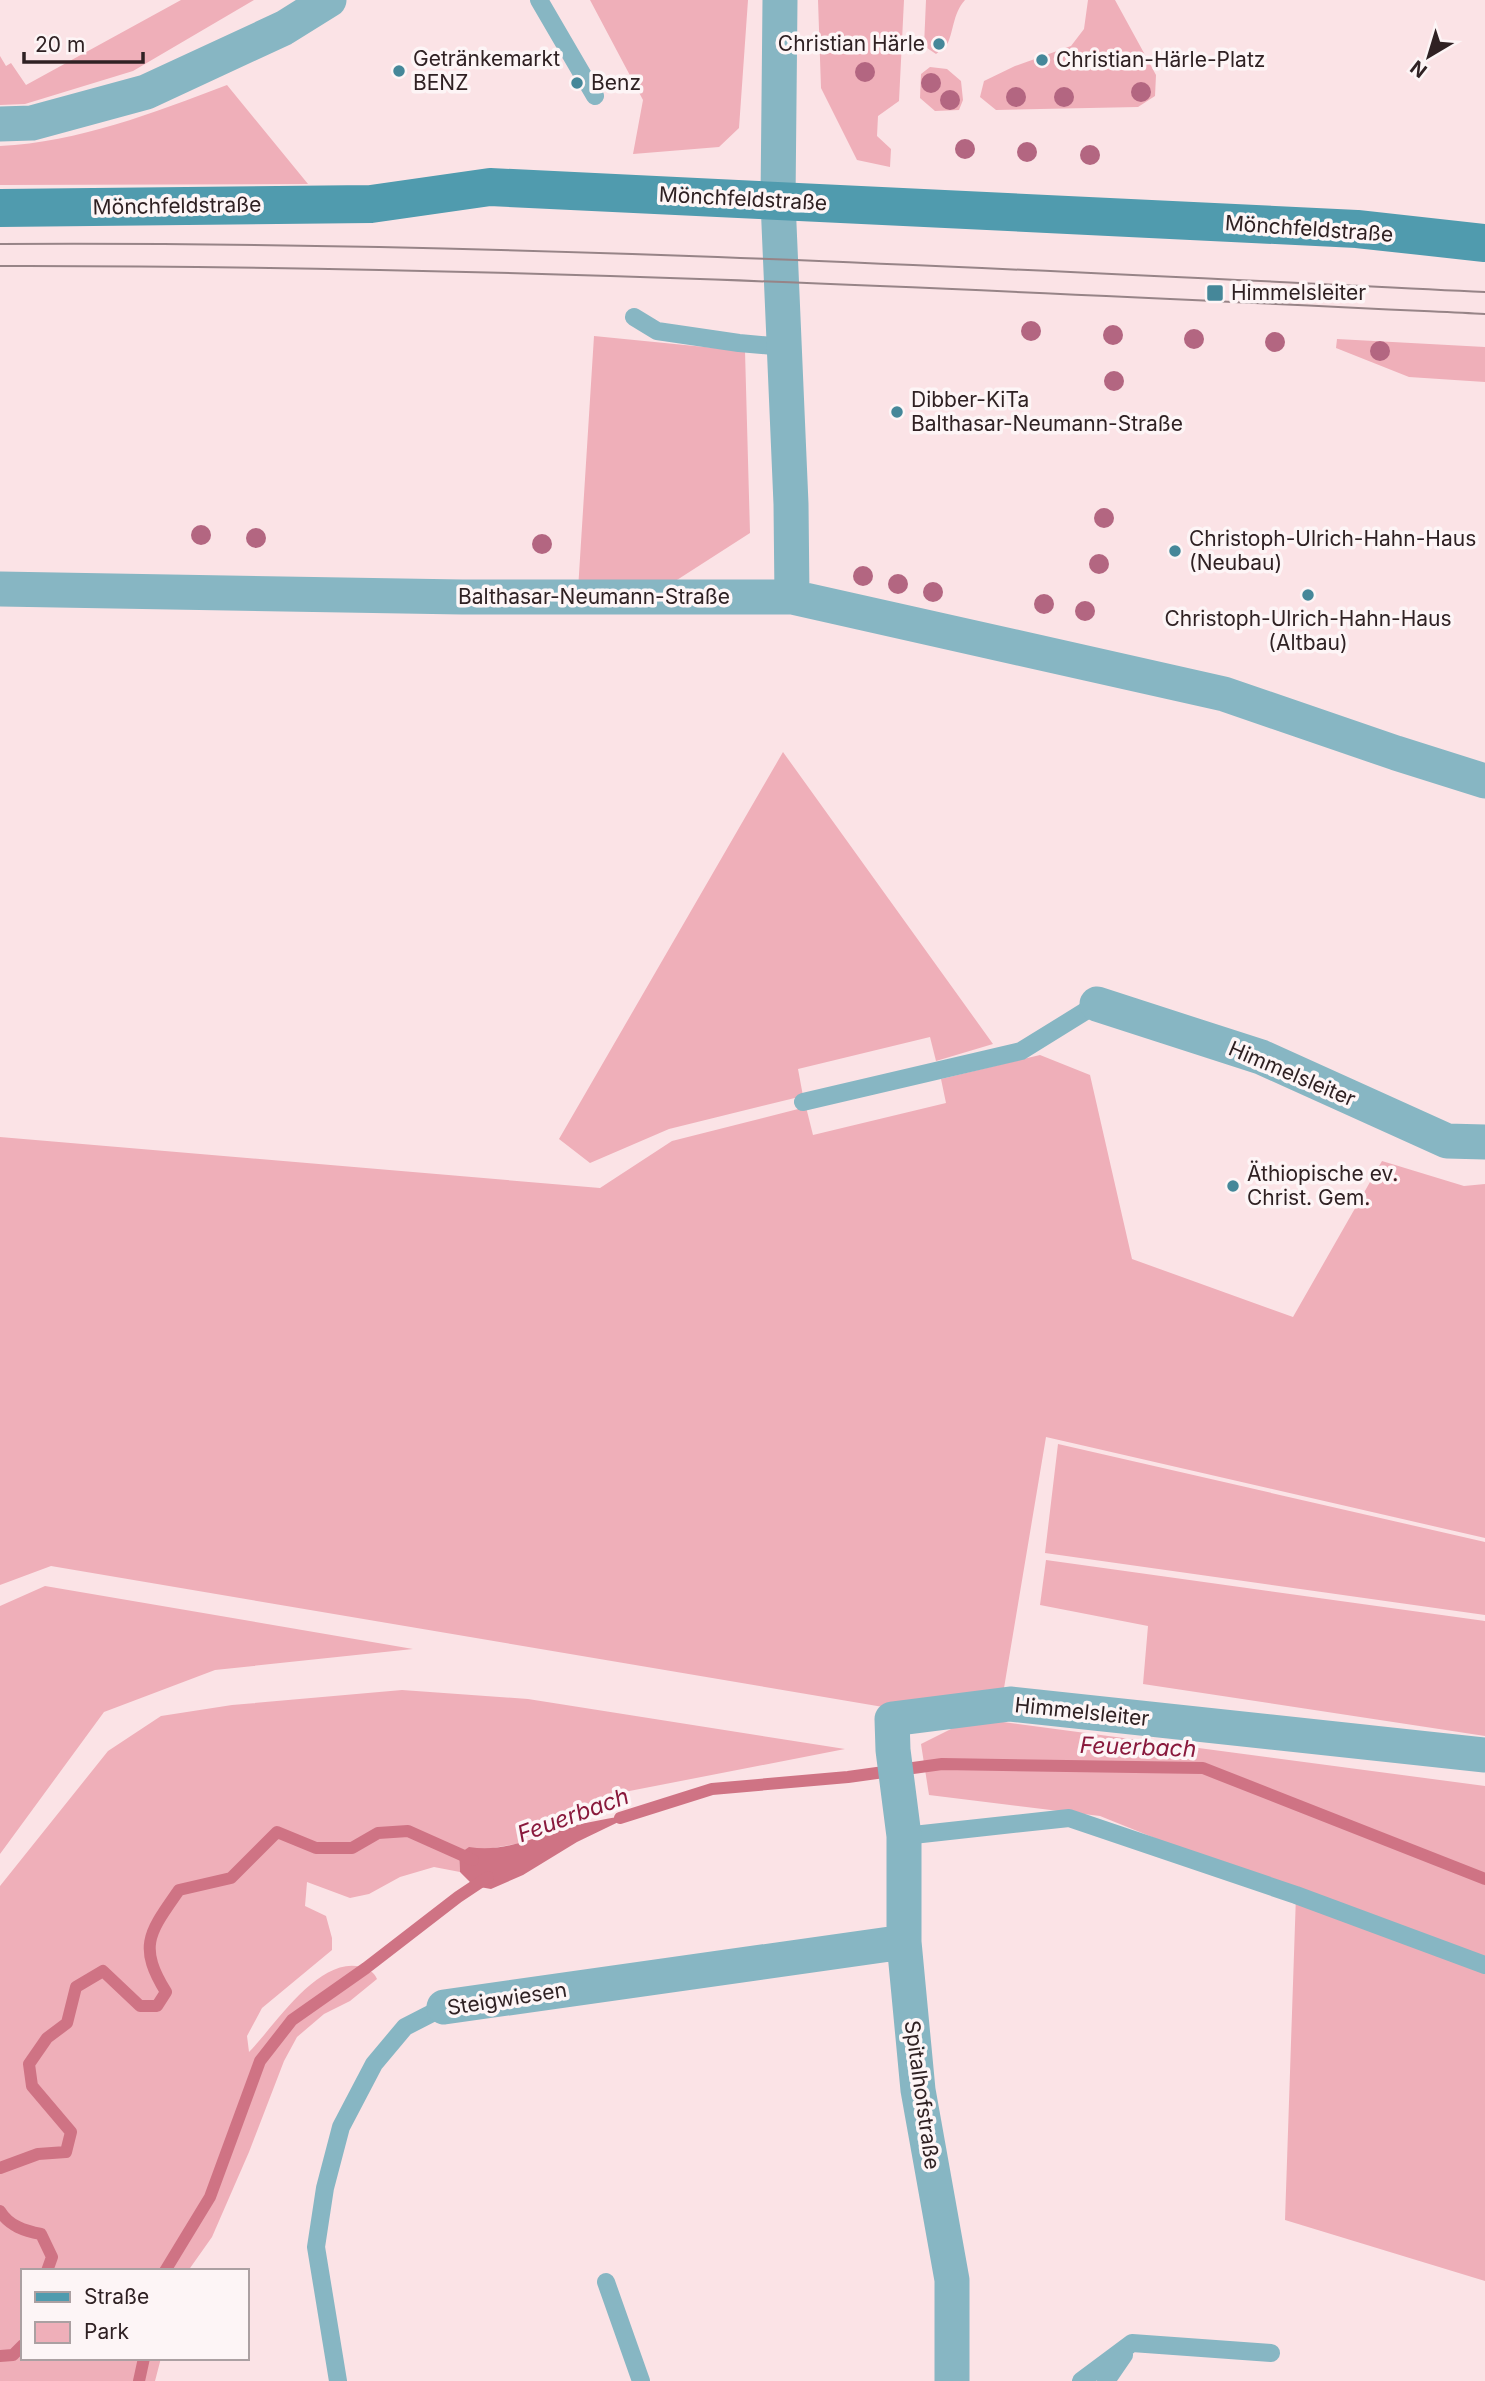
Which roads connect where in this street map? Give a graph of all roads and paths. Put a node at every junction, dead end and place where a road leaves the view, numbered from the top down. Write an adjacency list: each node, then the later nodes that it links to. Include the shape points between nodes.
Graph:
1 (329, 0): 5 (street, via 284,28 146,92 32,123)
2 (539, 0): 4 (lane)
3 (780, 0): 6 (street)
4 (595, 96)
5 (0, 124)
6 (778, 201): 7 (main road, Mönchfeldstraße, via 490,187 371,204); 8 (main road, Mönchfeldstraße, via 1357,229); 10 (street)
7 (0, 208)
8 (1485, 243)
9 (634, 317): 10 (lane, via 657,331)
10 (783, 347): 12 (street)
11 (0, 589): 12 (street, Balthasar-Neumann-Straße)
12 (792, 597): 13 (street, via 1224,694)
13 (1485, 781)
14 (1097, 1004): 15 (lane, via 1021,1051); 16 (street, Himmelsleiter, via 1261,1057 1447,1141)
15 (803, 1102)
16 (1485, 1142)
17 (1485, 1755): 18 (street, Himmelsleiter, via 1010,1703 892,1719)
18 (902, 1822): 19 (street, Spitalhofstraße); 20 (lane, via 1069,1818)
19 (904, 1942): 21 (street, Steigwiesen); 27 (street, Spitalhofstraße, via 918,2090 952,2280)
20 (1485, 1965)
21 (444, 2007): 25 (lane, Steigwiesen, via 405,2027 374,2064 341,2127 316,2247)
22 (606, 2282): 26 (lane)
23 (1132, 2343): 24 (lane); 28 (lane); 29 (lane)
24 (1271, 2353)
25 (338, 2381)
26 (641, 2381)
27 (952, 2381)
28 (1081, 2381)
29 (1106, 2381)

